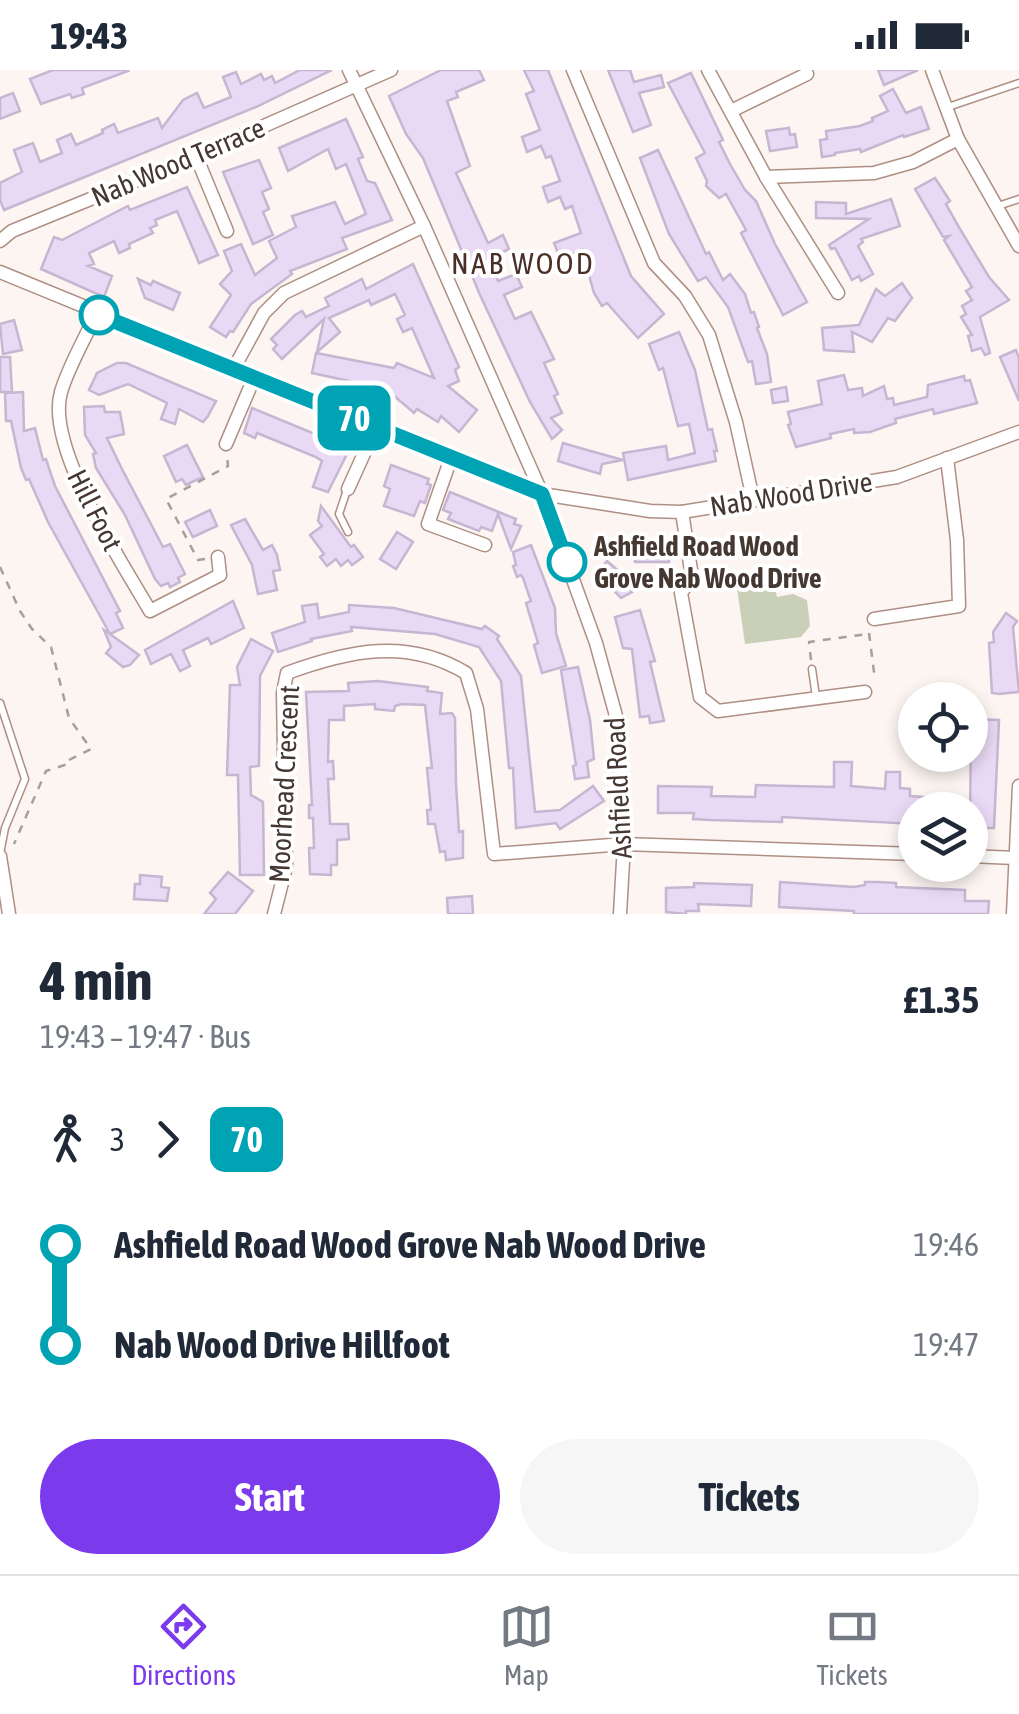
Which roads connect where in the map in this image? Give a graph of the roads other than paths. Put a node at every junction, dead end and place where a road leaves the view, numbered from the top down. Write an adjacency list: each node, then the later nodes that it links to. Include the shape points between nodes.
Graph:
1 (349, 70): 8 (street, Ashfield Road)
2 (391, 70): 8 (street, Nab Wood Terrace)
3 (573, 70): 32 (street, via 654,264 709,335)
4 (708, 70): 10 (street)
5 (932, 70): 9 (street)
6 (807, 74): 10 (street)
7 (1019, 83): 9 (lane)
8 (358, 86): 12 (street, Nab Wood Terrace); 16 (street, Ashfield Road)
9 (946, 108): 11 (street)
10 (730, 111): 13 (street)
11 (958, 139): 13 (street, via 874,174); 15 (street)
12 (196, 156): 17 (street); 18 (street, Nab Wood Terrace)
13 (766, 177): 21 (street)
14 (1019, 199): 15 (lane)
15 (996, 206): 19 (street)
16 (424, 226): 23 (street, via 284,293 264,313); 31 (street, Ashfield Road)
17 (228, 231)
18 (0, 241)
19 (1019, 246)
20 (0, 272): 22 (street, Nab Wood Drive)
21 (838, 294)
22 (96, 314): 23 (street, Nab Wood Drive); 36 (street, Hill Foot, via 58,411 68,457 94,512 150,611 220,575)
23 (234, 368): 24 (street, Nab Wood Drive)
24 (254, 378): 25 (street, Nab Wood Drive); 27 (street)
25 (376, 428): 28 (street, Nab Wood Drive); 30 (street)
26 (1019, 432): 29 (street, Nab Wood Drive)
27 (226, 444)
28 (451, 458): 31 (street, Nab Wood Drive); 35 (street, via 428,524)
29 (947, 458): 32 (street, Nab Wood Drive, via 898,476); 37 (street, via 960,606)
30 (348, 489): 34 (lane, via 338,514)
31 (542, 494): 33 (street, Nab Wood Drive); 43 (street, Ashfield Road, via 616,716)
32 (754, 498): 33 (street, Nab Wood Drive)
33 (682, 512): 40 (street, via 692,578 681,594 700,697 718,711)
34 (348, 532)
35 (484, 545)
36 (218, 558)
37 (870, 620)
38 (812, 669): 40 (lane)
39 (865, 692): 40 (street)
40 (816, 698)
41 (0, 704): 45 (lane, via 25,778)
42 (1019, 786): 47 (street)
43 (624, 844): 44 (street); 49 (street, Moorhead Crescent, via 494,854 478,710 466,673 414,654 336,655 286,674 286,867); 50 (street, Ashfield Road)
44 (898, 853)
45 (0, 856): 48 (street)
46 (988, 857): 47 (street)
47 (1015, 858): 51 (street)
48 (9, 914)
49 (274, 914)
50 (620, 914)
51 (1012, 914)

